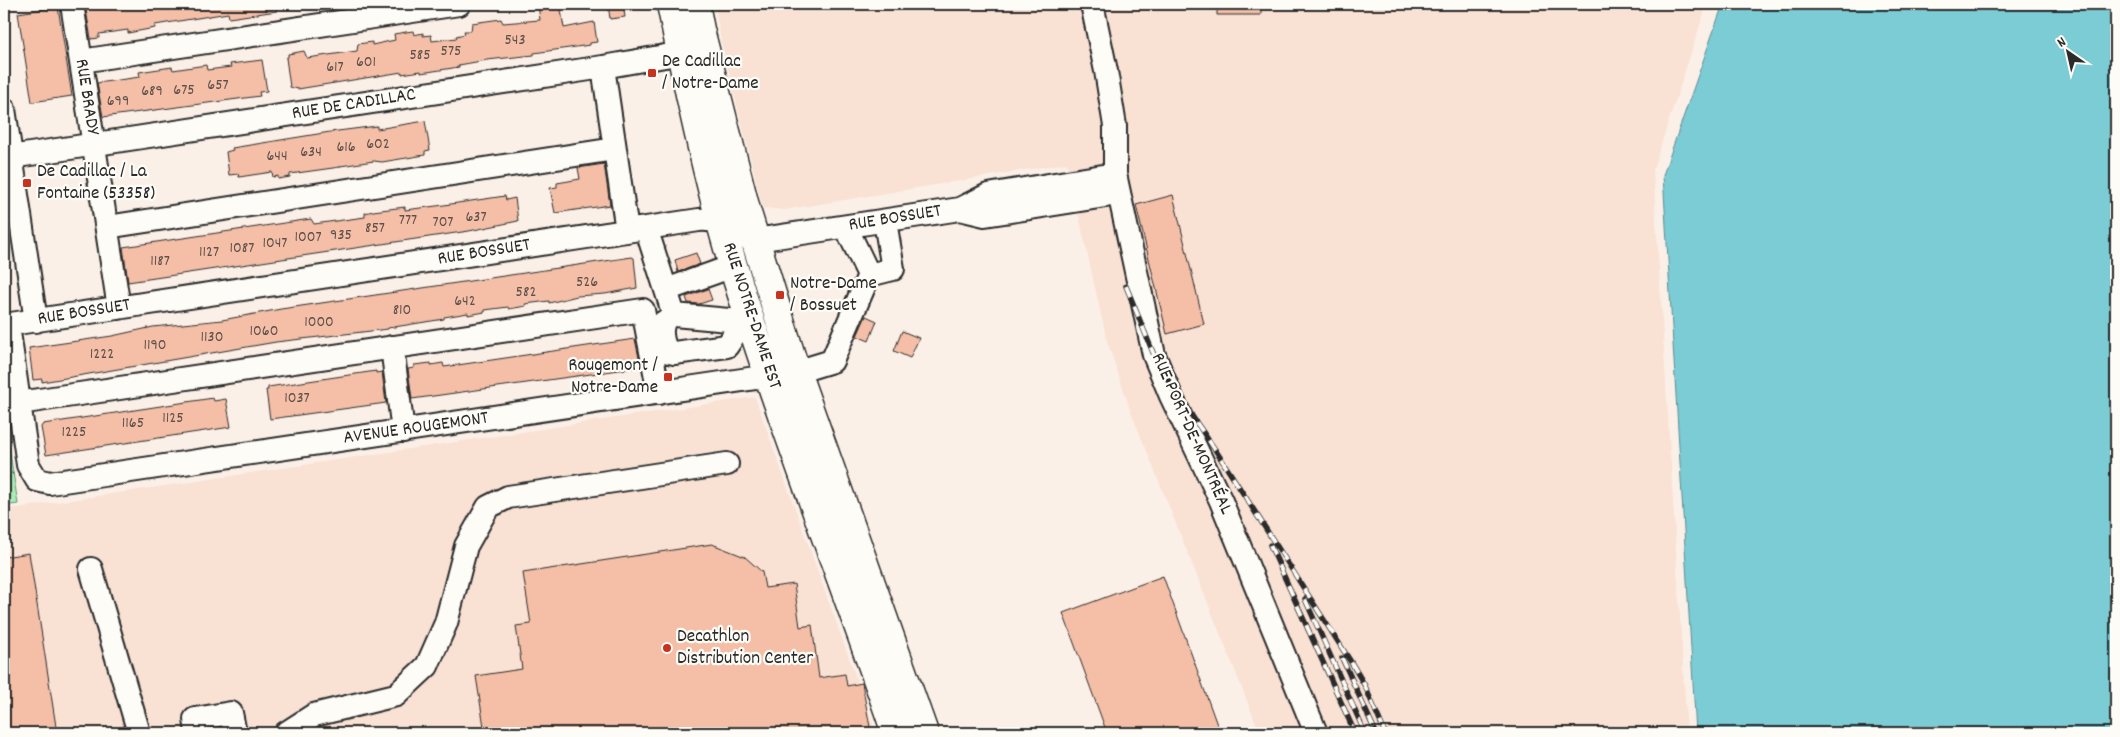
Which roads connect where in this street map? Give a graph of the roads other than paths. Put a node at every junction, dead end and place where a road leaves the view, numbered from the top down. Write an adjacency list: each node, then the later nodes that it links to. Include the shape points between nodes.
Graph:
1 (72, 4): 7 (street, RUE BRADY)
2 (459, 4): 7 (street)
3 (671, 4): 6 (main road, RUE NOTRE-DAME EST)
4 (695, 4): 6 (main road, RUE NOTRE-DAME EST)
5 (1092, 4): 13 (street, RUE PORT-DE-MONTRÉAL, via 1115,126)
6 (693, 51): 8 (street, RUE DE CADILLAC); 15 (main road, RUE NOTRE-DAME EST); 19 (main road, RUE NOTRE-DAME EST)
7 (81, 61): 10 (street, RUE BRADY)
8 (602, 67): 10 (street, RUE DE CADILLAC); 11 (street)
9 (4, 109): 12 (street)
10 (94, 144): 12 (street, RUE DE CADILLAC); 16 (street, RUE BRADY)
11 (615, 149): 16 (street); 18 (street)
12 (7, 157): 25 (street)
13 (1116, 184): 14 (street, RUE BOSSUET, via 988,195 960,209); 43 (street, RUE PORT-DE-MONTRÉAL, via 1154,356 1221,501)
14 (885, 221): 17 (street, RUE BOSSUET); 21 (street, via 892,269)
15 (721, 222): 18 (street, RUE BOSSUET, via 699,220); 19 (street, RUE BOSSUET, via 739,235); 20 (main road, RUE NOTRE-DAME EST)
16 (107, 227): 23 (street, RUE BRADY)
17 (846, 227): 19 (street, RUE BOSSUET); 21 (street)
18 (636, 230): 22 (street); 23 (street, RUE BOSSUET)
19 (756, 240): 29 (main road, RUE NOTRE-DAME EST)
20 (734, 266): 22 (street); 26 (main road, RUE NOTRE-DAME EST)
21 (869, 275): 29 (street, AVENUE ROUGEMONT, via 832,361)
22 (666, 290): 24 (street)
23 (119, 308): 25 (street, RUE BOSSUET)
24 (674, 315): 26 (street); 26 (street, via 662,326 664,344 669,352 674,353 727,346)
25 (36, 321): 27 (street, RUE BOSSUET)
26 (744, 322): 30 (main road, RUE NOTRE-DAME EST)
27 (6, 325): 32 (street)
28 (392, 347): 31 (street, via 643,310); 32 (street); 33 (street)
29 (796, 372): 30 (street, AVENUE ROUGEMONT); 36 (main road, RUE NOTRE-DAME EST)
30 (769, 376): 31 (street, AVENUE ROUGEMONT); 36 (main road, RUE NOTRE-DAME EST)
31 (659, 393): 33 (street, AVENUE ROUGEMONT)
32 (19, 404): 33 (street, AVENUE ROUGEMONT, via 28,465 37,480 50,483)
33 (404, 431)
34 (726, 464): 40 (street, via 508,497 488,507 466,546 446,623 426,666 396,695 314,715)
35 (91, 569): 37 (street)
36 (869, 616): 41 (main road, RUE NOTRE-DAME EST); 42 (main road, RUE NOTRE-DAME EST)
37 (139, 733)
38 (197, 733): 39 (street, via 195,719 232,713)
39 (235, 733)
40 (286, 733)
41 (896, 733)
42 (924, 733)
43 (1316, 733)

